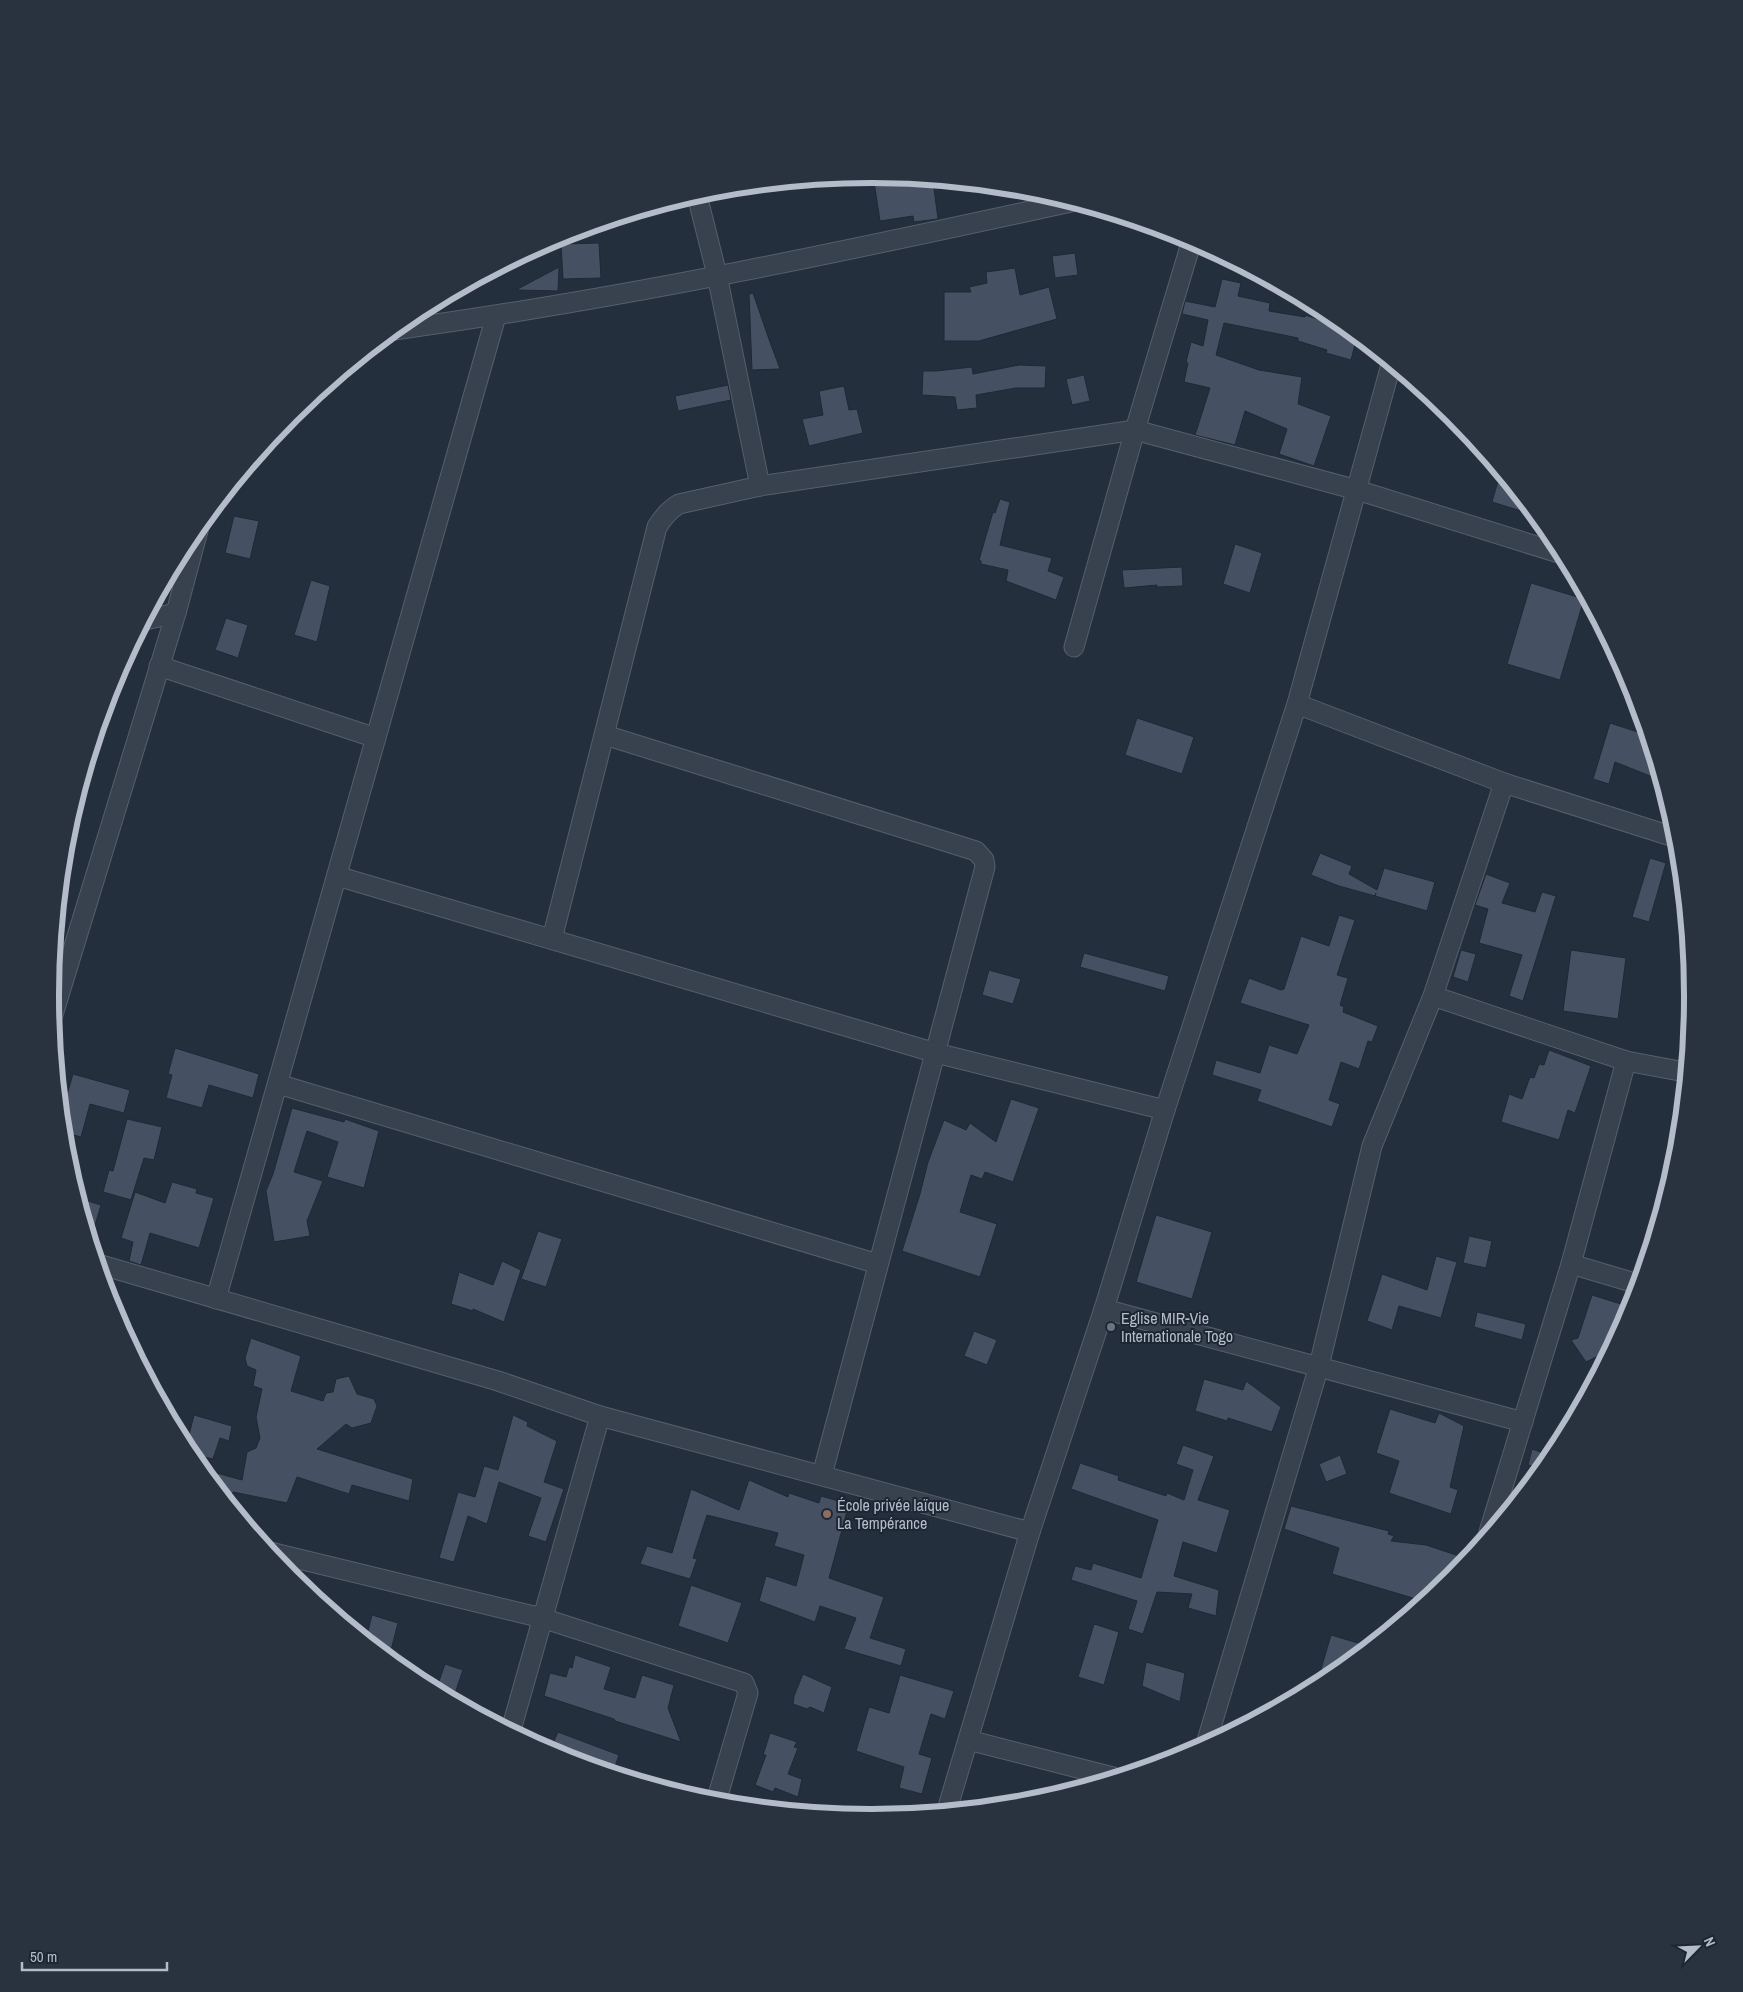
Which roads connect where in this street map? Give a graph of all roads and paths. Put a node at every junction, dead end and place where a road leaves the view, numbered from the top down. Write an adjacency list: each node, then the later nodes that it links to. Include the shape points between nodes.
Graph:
1 (699, 202): 4 (street)
2 (1056, 205): 4 (street)
3 (1190, 248): 8 (street)
4 (716, 274): 5 (street); 9 (street)
5 (496, 316): 6 (street); 19 (street)
6 (409, 328)
7 (1390, 370): 10 (street)
8 (1135, 430): 9 (street); 10 (street); 15 (street)
9 (760, 486): 18 (street, via 679,504 663,517 657,527)
10 (1357, 490): 12 (street); 17 (street)
11 (193, 549): 13 (street)
12 (1551, 551)
13 (176, 613): 14 (street); 16 (street)
14 (153, 618)
15 (1074, 648)
16 (160, 666): 19 (street); 24 (street)
17 (1297, 704): 20 (street); 30 (street)
18 (604, 735): 23 (street); 26 (street, via 981,855 985,867)
19 (376, 738): 22 (street)
20 (1504, 783): 21 (street); 25 (street)
21 (1669, 835)
22 (336, 876): 23 (street); 29 (street)
23 (552, 939): 26 (street)
24 (59, 995)
25 (1433, 996): 27 (street); 37 (street, via 1372,1146)
26 (936, 1053): 30 (street); 31 (street)
27 (1626, 1061): 28 (street); 32 (street)
28 (1681, 1071)
29 (278, 1084): 31 (street); 35 (street)
30 (1165, 1110): 36 (street)
31 (878, 1264): 40 (street)
32 (1571, 1264): 34 (street); 39 (street)
33 (106, 1266): 35 (street)
34 (1631, 1282)
35 (216, 1299): 38 (street, via 498,1381)
36 (1104, 1309): 37 (street); 42 (street)
37 (1318, 1366): 39 (street); 46 (street)
38 (600, 1416): 40 (street); 44 (street)
39 (1523, 1422): 41 (street)
40 (822, 1475): 42 (street)
41 (1493, 1520)
42 (1030, 1532): 47 (street)
43 (282, 1555): 44 (street)
44 (542, 1618): 45 (street); 49 (street, via 744,1683 748,1692)
45 (512, 1725)
46 (1209, 1735)
47 (968, 1740): 48 (street); 50 (street)
48 (1104, 1775)
49 (718, 1794)
50 (949, 1805)

